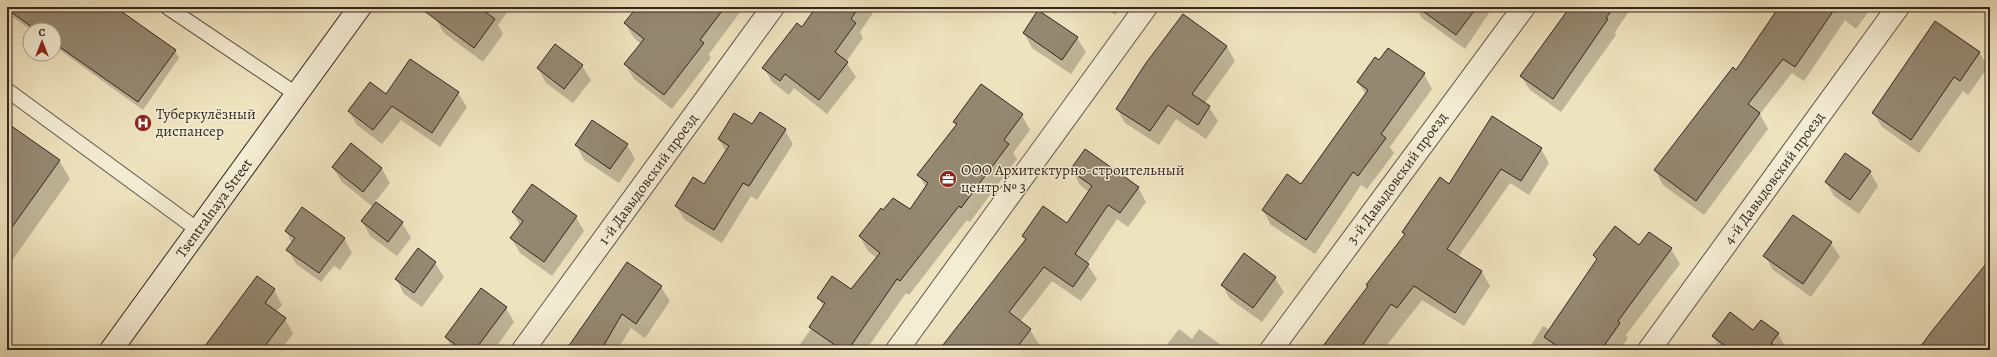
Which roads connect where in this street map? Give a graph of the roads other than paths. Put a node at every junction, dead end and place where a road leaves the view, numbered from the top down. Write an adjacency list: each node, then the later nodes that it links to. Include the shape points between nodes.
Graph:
1 (167, 7): 8 (lane)
2 (360, 7): 8 (street, Tsentralnaya Street)
3 (773, 7): 11 (street, 1-й Давыдовский проезд)
4 (1146, 7): 12 (street)
5 (1524, 7): 13 (street, 3-й Давыдовский проезд)
6 (1898, 7): 14 (street, 4-й Давыдовский проезд)
7 (7, 90): 9 (lane)
8 (296, 94): 9 (street, Tsentralnaya Street)
9 (198, 230): 10 (street, Tsentralnaya Street)
10 (111, 350)
11 (523, 350)
12 (897, 350)
13 (1271, 350)
14 (1649, 350)

